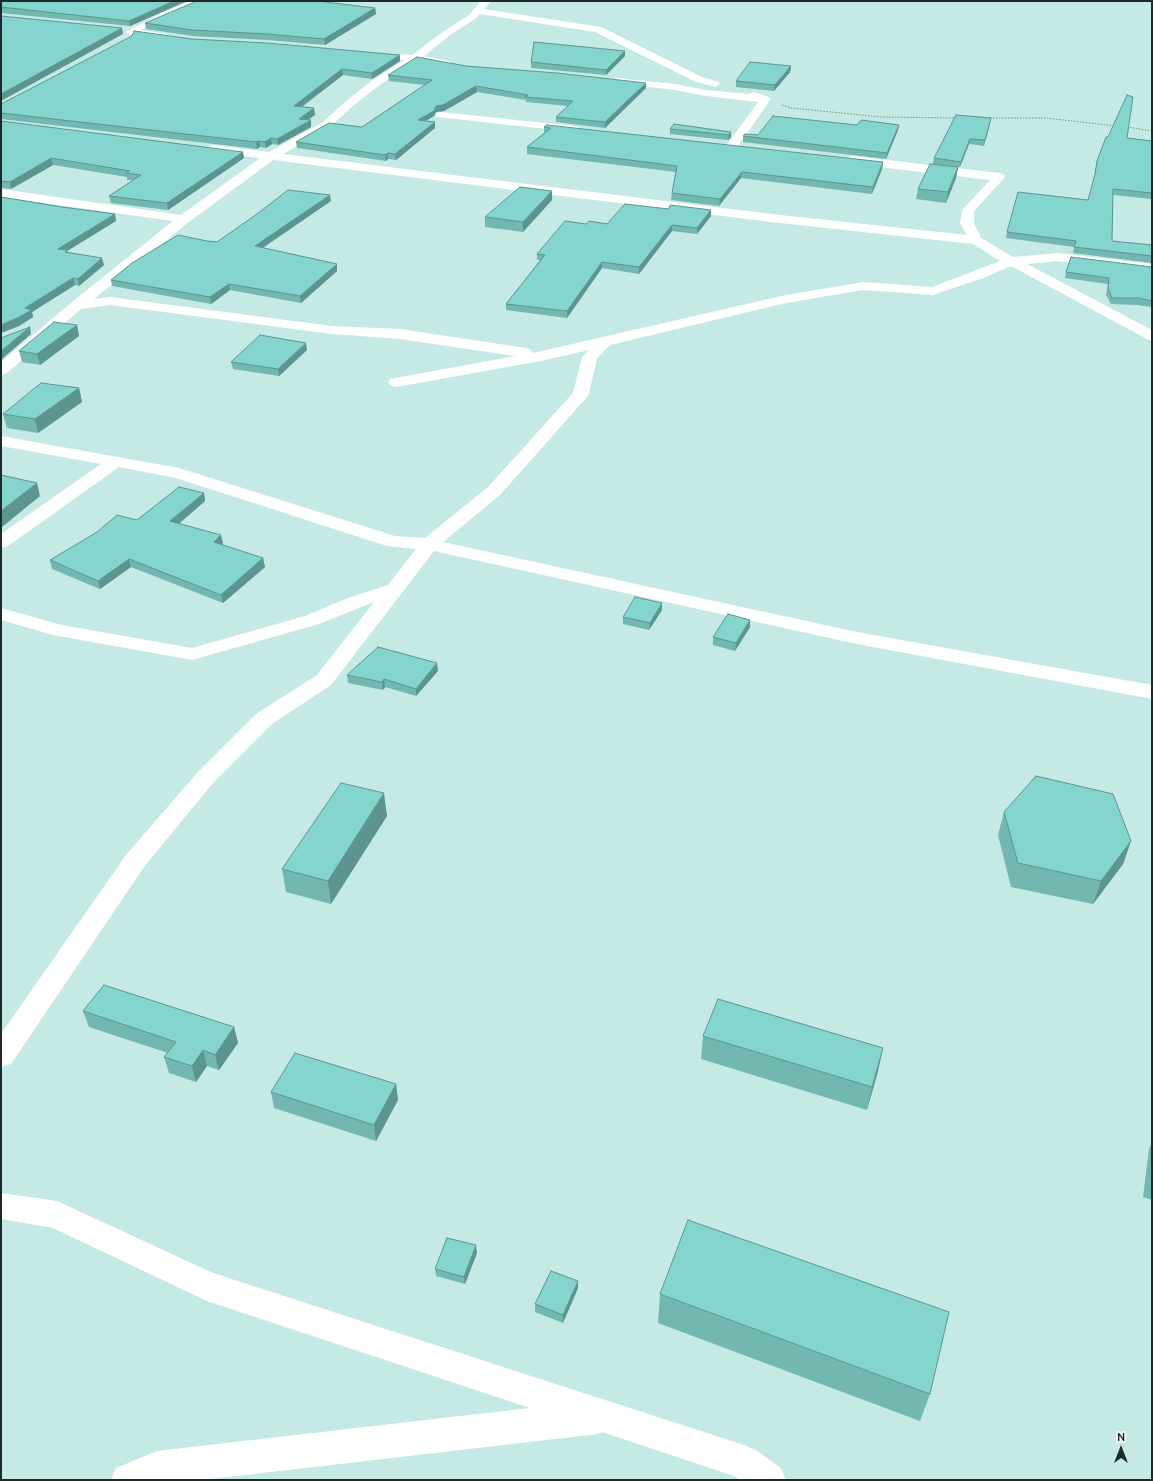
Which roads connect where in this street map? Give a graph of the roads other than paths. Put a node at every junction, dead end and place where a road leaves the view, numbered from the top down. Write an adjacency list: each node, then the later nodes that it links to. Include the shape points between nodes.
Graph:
1 (199, 1): 4 (street)
2 (486, 1): 3 (street)
3 (477, 11): 8 (street); 11 (street, via 598,29 698,79)
4 (127, 31): 5 (street); 6 (street, via 128,39)
5 (170, 37)
6 (121, 42)
7 (356, 52): 8 (street)
8 (414, 58): 9 (street); 16 (street, via 361,94 327,124)
9 (459, 66)
10 (605, 79): 11 (street)
11 (765, 98): 15 (street, via 728,145)
12 (441, 115): 13 (street)
13 (582, 130)
14 (201, 147): 16 (street)
15 (747, 147)
16 (271, 156): 19 (street); 20 (street, via 771,218)
17 (838, 158): 20 (street, via 999,177 968,210 967,224)
18 (1, 193): 19 (street)
19 (184, 219): 23 (street)
20 (976, 240): 21 (street)
21 (1011, 262): 22 (street, via 1058,257); 25 (street); 26 (street, via 933,291 863,286 786,299)
22 (1152, 268)
23 (77, 305): 24 (street); 27 (street, via 110,300 332,330 400,334 462,342); 28 (street)
24 (27, 329)
25 (1152, 336)
26 (604, 342): 27 (street); 33 (street, via 590,357 581,394 561,418 494,491)
27 (541, 356): 29 (street)
28 (1, 370)
29 (396, 382)
30 (1, 441): 31 (street)
31 (116, 462): 32 (street); 33 (street, via 179,473 394,542)
32 (1, 542)
33 (429, 544): 34 (street); 36 (street, via 857,638)
34 (393, 589): 35 (street, via 312,620 192,654 60,631); 37 (street, via 324,680 264,720 205,778 135,861)
35 (1, 614)
36 (1152, 692)
37 (1, 1056)
38 (1, 1206): 39 (street, via 57,1215 207,1286)
39 (605, 1417): 40 (street, via 157,1468); 41 (street, via 744,1462)
40 (128, 1480)
41 (769, 1480)

